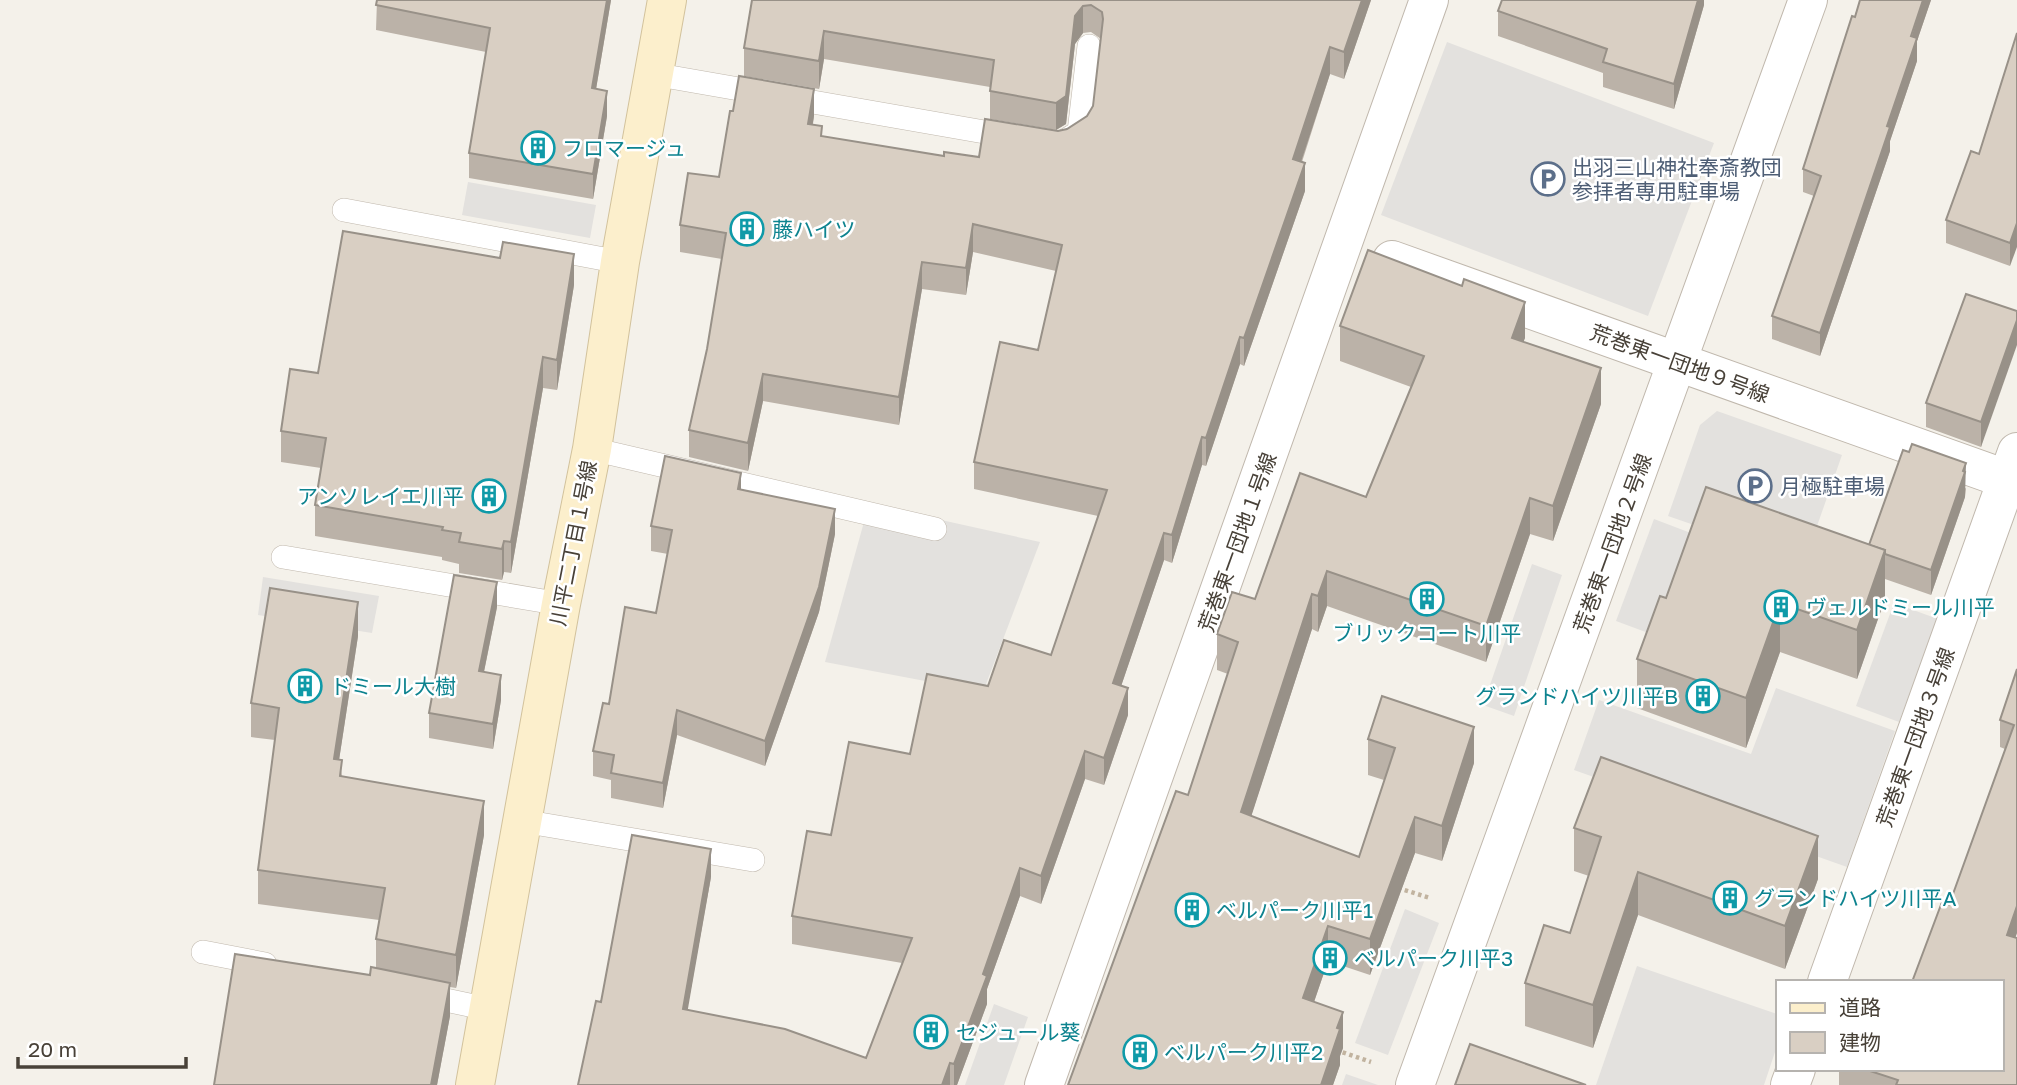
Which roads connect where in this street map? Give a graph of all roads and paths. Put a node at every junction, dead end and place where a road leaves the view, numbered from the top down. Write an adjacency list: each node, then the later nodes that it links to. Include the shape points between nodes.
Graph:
1 (667, 0): 5 (street, 川平二丁目１号線)
2 (1429, 0): 7 (street, 荒巻東一団地１号線)
3 (1808, 0): 9 (street, 荒巻東一団地２号線)
4 (1089, 46): 5 (lane, via 1079,132 1059,145)
5 (653, 74): 8 (street, 川平二丁目１号線)
6 (344, 210): 8 (lane)
7 (1343, 243): 9 (street, 荒巻東一団地９号線); 27 (street, 荒巻東一団地１号線)
8 (620, 262): 10 (street, 川平二丁目１号線)
9 (1677, 363): 11 (street, 荒巻東一団地９号線); 18 (street, 荒巻東一団地２号線)
10 (592, 449): 12 (lane); 14 (street, 川平二丁目１号線)
11 (2014, 471): 21 (street, 荒巻東一団地３号線)
12 (935, 529)
13 (283, 557): 14 (lane)
14 (561, 604): 15 (street, 川平二丁目１号線)
15 (522, 821): 16 (lane); 23 (street, 川平二丁目１号線)
16 (753, 860)
17 (1387, 884): 18 (path)
18 (1477, 915): 25 (street, 荒巻東一団地２号線)
19 (203, 952): 20 (lane)
20 (284, 968)
21 (1828, 980)
22 (406, 992): 23 (lane)
23 (488, 1009): 26 (street, 川平二丁目１号線)
24 (1325, 1046): 25 (path)
25 (1417, 1081)
26 (475, 1085)
27 (1044, 1085)

